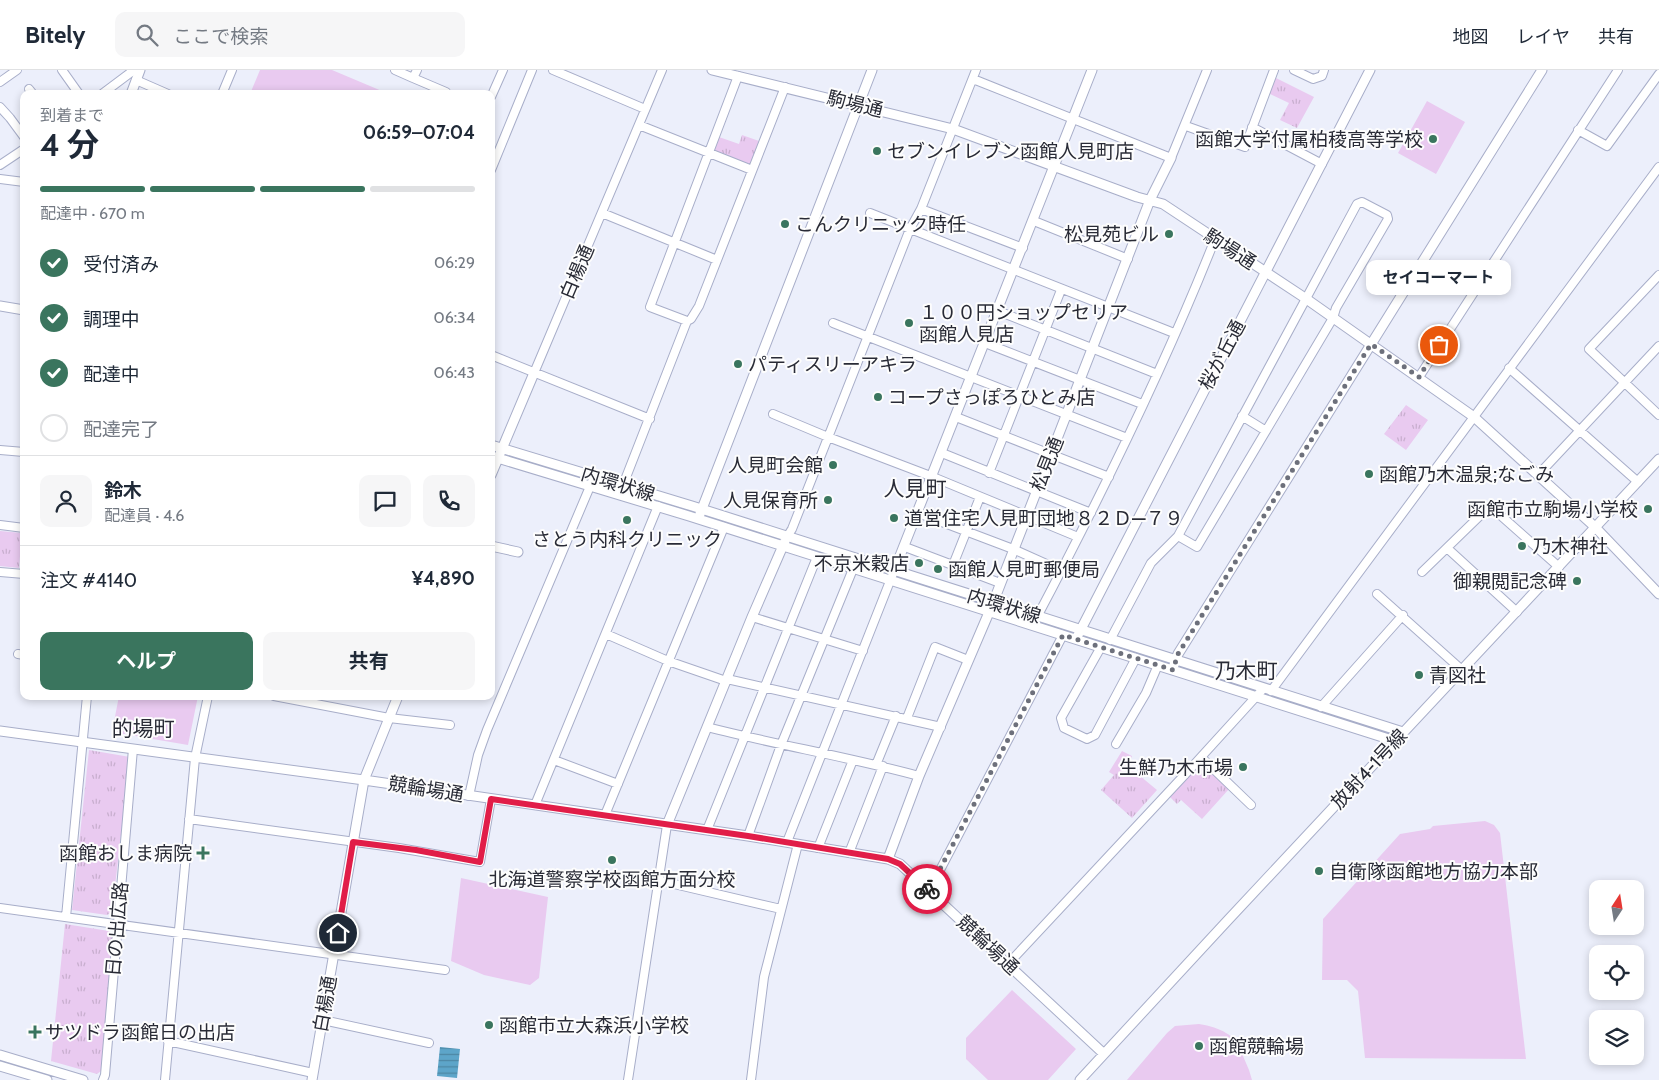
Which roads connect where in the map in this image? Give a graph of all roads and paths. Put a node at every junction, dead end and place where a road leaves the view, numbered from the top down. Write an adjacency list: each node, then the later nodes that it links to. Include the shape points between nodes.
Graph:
1 (17, 70): 27 (street)
2 (62, 70): 29 (street)
3 (134, 70): 30 (street)
4 (140, 70): 26 (street)
5 (232, 70): 33 (street)
6 (395, 70): 22 (street)
7 (503, 70): 35 (street)
8 (532, 70): 49 (street)
9 (553, 70): 38 (street)
10 (662, 70): 38 (street, 白楊通)
11 (712, 70): 24 (street, 駒場通)
12 (872, 70): 36 (street)
13 (976, 70): 25 (street)
14 (1092, 70): 39 (street)
15 (1207, 70): 41 (street, 松見通)
16 (1274, 70): 42 (street)
17 (1294, 70): 18 (street, via 1313,79 1322,76)
18 (1324, 70)
19 (1370, 70): 50 (street, 桜が丘通)
20 (1542, 70): 84 (street)
21 (1618, 70): 44 (street)
22 (415, 74): 34 (street)
23 (1659, 74): 44 (street, via 1607,146)
24 (738, 76): 28 (street, 駒場通); 47 (street)
25 (973, 79): 39 (street); 43 (street)
26 (136, 80): 31 (street); 32 (street)
27 (0, 82)
28 (785, 87): 36 (street, 駒場通); 54 (street)
29 (76, 90)
30 (107, 90)
31 (132, 90)
32 (159, 90)
33 (224, 90)
34 (443, 90)
35 (494, 90)
36 (859, 105): 43 (street, 駒場通); 129 (street)
37 (0, 107): 45 (street)
38 (645, 109): 40 (street, 白楊通)
39 (1073, 119): 48 (street); 52 (street)
40 (639, 125): 47 (street); 59 (street, 白楊通)
41 (1186, 126): 42 (street, via 1245,147); 48 (street, 松見通)
42 (1252, 127): 50 (street)
43 (953, 129): 52 (street, 駒場通); 58 (street)
44 (1578, 130): 92 (street)
45 (20, 132)
46 (20, 152): 51 (street)
47 (708, 154): 54 (street); 64 (street)
48 (1171, 158): 57 (street, 松見通)
49 (495, 160)
50 (1322, 164): 69 (street, 桜が丘通)
51 (0, 165)
52 (1056, 165): 57 (street, 駒場通); 61 (street)
53 (1659, 167): 89 (street)
54 (752, 170): 67 (street)
55 (0, 179): 56 (street)
56 (20, 182)
57 (1150, 200): 63 (street, 駒場通, via 1163,204); 66 (street, 松見通)
58 (921, 209): 62 (street); 65 (street)
59 (602, 213): 64 (street); 90 (street, 白楊通)
60 (870, 214): 62 (street)
61 (1034, 221): 65 (street); 66 (street)
62 (910, 229): 68 (street); 82 (street)
63 (1215, 239): 69 (street, 駒場通); 81 (street)
64 (675, 244): 67 (street); 78 (street, via 650,307)
65 (1023, 248): 68 (street)
66 (1128, 259): 74 (street, 松見通)
67 (717, 260): 78 (street, via 699,306)
68 (1014, 271): 71 (street); 76 (street)
69 (1266, 272): 72 (street, 駒場通); 168 (street, 桜が丘通)
70 (1659, 275): 95 (street, via 1589,349)
71 (1061, 290): 74 (street); 80 (street)
72 (1305, 298): 77 (street, 駒場通); 77 (street, via 1356,204 1362,202 1387,215 1388,219); 101 (street)
73 (0, 306): 75 (street)
74 (1109, 308): 81 (street); 86 (street, 松見通)
75 (20, 309)
76 (998, 311): 80 (street); 83 (street)
77 (1333, 318): 84 (street, 駒場通); 106 (street)
78 (687, 320): 104 (street)
79 (833, 323): 82 (street)
80 (1045, 330): 86 (street); 88 (street)
81 (1174, 333): 91 (street)
82 (868, 336): 93 (street); 108 (street)
83 (985, 343): 88 (street); 93 (street)
84 (1371, 344): 92 (street, 駒場通); 179 (street)
85 (1659, 346): 95 (street)
86 (1092, 349): 91 (street); 94 (street, 松見通)
87 (495, 357): 90 (street)
88 (1033, 361): 94 (street); 96 (street)
89 (1509, 368): 103 (street); 105 (street)
90 (534, 373): 104 (street); 111 (street, 白楊通)
91 (1157, 374): 97 (street)
92 (1419, 377): 103 (street, 駒場通)
93 (972, 378): 96 (street); 102 (street)
94 (1080, 380): 97 (street); 99 (street, 松見通)
95 (1625, 383): 100 (street); 105 (street)
96 (1020, 396): 99 (street); 107 (street)
97 (1142, 404): 109 (street)
98 (773, 414): 108 (street)
99 (1066, 415): 109 (street); 115 (street, 松見通)
100 (1659, 415)
101 (1242, 416): 106 (street); 139 (street)
102 (956, 417): 107 (street); 114 (street)
103 (1474, 417): 119 (street, 駒場通); 185 (street)
104 (650, 419): 125 (street)
105 (1580, 430): 119 (street); 123 (street)
106 (1266, 431): 139 (street, via 1197,546)
107 (1004, 436): 115 (street); 118 (street)
108 (828, 437): 121 (street); 140 (street)
109 (1127, 438): 122 (street)
110 (495, 446): 111 (street, 内環状線)
111 (502, 448): 116 (street, 白楊通); 120 (street, 内環状線)
112 (0, 450): 113 (street)
113 (20, 452)
114 (942, 453): 118 (street); 121 (street)
115 (1051, 455): 122 (street); 126 (street, 松見通)
116 (495, 458): 124 (street, 内環状線)
117 (1659, 459): 123 (street, 放射4-1号線)
118 (990, 473): 126 (street)
119 (1538, 475): 136 (street, 駒場通)
120 (594, 477): 124 (street); 125 (street, 内環状線)
121 (933, 477): 127 (street); 130 (street)
122 (1109, 477): 131 (street)
123 (1638, 482): 136 (street, 放射4-1号線)
124 (590, 486): 128 (street, 内環状線); 217 (street, via 487,730)
125 (624, 486): 129 (street, 内環状線)
126 (1036, 492): 131 (street); 132 (street, 松見通)
127 (980, 497): 132 (street); 138 (street)
128 (658, 506): 133 (street, 内環状線); 169 (street)
129 (701, 509): 133 (street); 140 (street, 内環状線)
130 (918, 513): 138 (street); 144 (street)
131 (1091, 513): 141 (street)
132 (1026, 516): 141 (street); 146 (street, 松見通)
133 (698, 519): 135 (street, 内環状線)
134 (0, 525): 137 (street)
135 (724, 527): 142 (street, 内環状線); 178 (street)
136 (1595, 527): 150 (street, 放射4-1号線); 160 (street, 駒場通)
137 (20, 528)
138 (966, 532): 146 (street); 149 (street)
139 (1178, 536): 173 (street, via 1151,563)
140 (787, 537): 142 (street); 154 (street, 内環状線)
141 (1078, 537): 152 (street)
142 (782, 546): 148 (street, 内環状線); 165 (street)
143 (495, 547): 147 (street)
144 (905, 547): 149 (street); 154 (street)
145 (1447, 548): 150 (street, via 1490,506); 155 (street); 163 (street)
146 (1013, 550): 152 (street); 158 (street, 松見通)
147 (518, 552)
148 (817, 557): 151 (street, 内環状線); 167 (street)
149 (953, 565): 158 (street)
150 (1559, 567): 163 (street, 放射4-1号線)
151 (852, 569): 157 (street, 内環状線); 171 (street)
152 (1062, 571): 166 (street)
153 (0, 572): 156 (street)
154 (894, 572): 157 (street); 161 (street, 内環状線)
155 (1422, 572)
156 (20, 574)
157 (891, 581): 162 (street, 内環状線); 175 (street)
158 (1000, 583): 161 (street, 松見通)
159 (1377, 594): 164 (street)
160 (1659, 594)
161 (993, 603): 162 (street, 松見通); 166 (street, 内環状線)
162 (989, 612): 170 (street, 内環状線); 177 (street, 松見通)
163 (1517, 612): 182 (street, 放射4-1号線)
164 (1403, 615): 182 (street); 193 (street)
165 (752, 617): 167 (street); 183 (street)
166 (1037, 617): 168 (street, 内環状線)
167 (789, 628): 171 (street); 184 (street)
168 (1080, 630): 172 (street, 桜が丘通); 173 (street, 内環状線)
169 (606, 634): 178 (street); 211 (street)
170 (1063, 635): 172 (street, 内環状線); 233 (street)
171 (825, 639): 175 (street); 186 (street)
172 (1075, 639): 174 (street, 内環状線)
173 (1110, 640): 179 (street, 内環状線)
174 (1100, 647): 176 (street, 内環状線); 176 (street, via 1061,718 1064,728 1088,740 1095,735)
175 (863, 651): 192 (street)
176 (1136, 658): 180 (street, 内環状線)
177 (968, 660): 196 (street, via 934,648); 199 (street, 松見通)
178 (668, 661): 183 (street); 216 (street)
179 (1176, 661): 181 (street); 185 (street, 内環状線)
180 (1158, 665): 181 (street, 内環状線); 205 (street, via 1146,693)
181 (1173, 670): 187 (street, 内環状線)
182 (1462, 670): 201 (street, 放射4-1号線)
183 (726, 680): 184 (street); 198 (street)
184 (765, 688): 186 (street); 202 (street)
185 (1267, 690): 187 (street); 193 (street, 内環状線)
186 (802, 696): 192 (street); 206 (street)
187 (1256, 697): 204 (street, 内環状線); 209 (street)
188 (87, 700): 203 (street)
189 (207, 700): 210 (street)
190 (295, 700): 195 (street)
191 (396, 700): 195 (street, 白楊通)
192 (841, 704): 194 (street); 208 (street)
193 (1321, 707): 201 (street, 内環状線)
194 (896, 716): 196 (street); 213 (street)
195 (389, 718): 197 (street); 215 (street, 白楊通)
196 (907, 718): 199 (street)
197 (450, 725)
198 (707, 727): 202 (street); 223 (street)
199 (941, 727): 214 (street, 松見通)
200 (0, 731): 203 (street, 競輪場通)
201 (1403, 732): 204 (street, 放射4-1号線)
202 (744, 736): 206 (street); 224 (street)
203 (83, 741): 207 (street, 競輪場通); 236 (street)
204 (1395, 741): 245 (street, 放射4-1号線)
205 (1116, 744)
206 (781, 745): 208 (street); 225 (street)
207 (133, 749): 210 (street, 競輪場通); 237 (street, 日の出広路)
208 (822, 754): 212 (street); 227 (street)
209 (1201, 757): 220 (street); 240 (street)
210 (195, 758): 215 (street, 競輪場通); 222 (street)
211 (554, 760): 216 (street); 219 (street)
212 (852, 760): 213 (street); 229 (street)
213 (880, 766): 214 (street); 230 (street)
214 (920, 776): 231 (street, 松見通)
215 (364, 780): 217 (street, 競輪場通); 226 (street, 白楊通)
216 (618, 784): 221 (street)
217 (469, 796): 218 (street, 競輪場通)
218 (491, 799): 219 (street, 競輪場通); 226 (street, via 480,862)
219 (535, 805): 221 (street, 競輪場通)
220 (1252, 805)
221 (605, 815): 223 (street, 競輪場通)
222 (189, 819): 226 (street); 238 (street)
223 (666, 825): 224 (street, 競輪場通); 232 (street)
224 (707, 830): 225 (street, 競輪場通)
225 (748, 836): 227 (street, 競輪場通)
226 (353, 842): 239 (street, 白楊通)
227 (787, 842): 228 (street, 競輪場通)
228 (798, 844): 229 (street, 競輪場通); 235 (street)
229 (818, 848): 230 (street, 競輪場通)
230 (849, 853): 231 (street, 競輪場通)
231 (888, 859): 233 (street, 競輪場通, via 900,864)
232 (657, 880): 235 (street); 254 (street)
233 (929, 890): 240 (street, 競輪場通)
234 (0, 908): 236 (street)
235 (781, 910): 255 (street, via 764,977)
236 (66, 917): 237 (street)
237 (117, 924): 238 (street); 252 (street, 日の出広路)
238 (179, 933): 239 (street); 243 (street)
239 (334, 955): 241 (street); 242 (street, 白楊通)
240 (1008, 964): 245 (street, 競輪場通)
241 (445, 970)
242 (322, 1020): 244 (street); 248 (street, 白楊通)
243 (168, 1042): 248 (street); 253 (street)
244 (429, 1043)
245 (1104, 1054): 256 (street, 放射4-1号線)
246 (0, 1055): 249 (street)
247 (0, 1066): 250 (street)
248 (313, 1076)
249 (63, 1077): 251 (street)
250 (48, 1080)
251 (83, 1080)
252 (103, 1080)
253 (165, 1080)
254 (628, 1080)
255 (751, 1080)
256 (1080, 1080)

